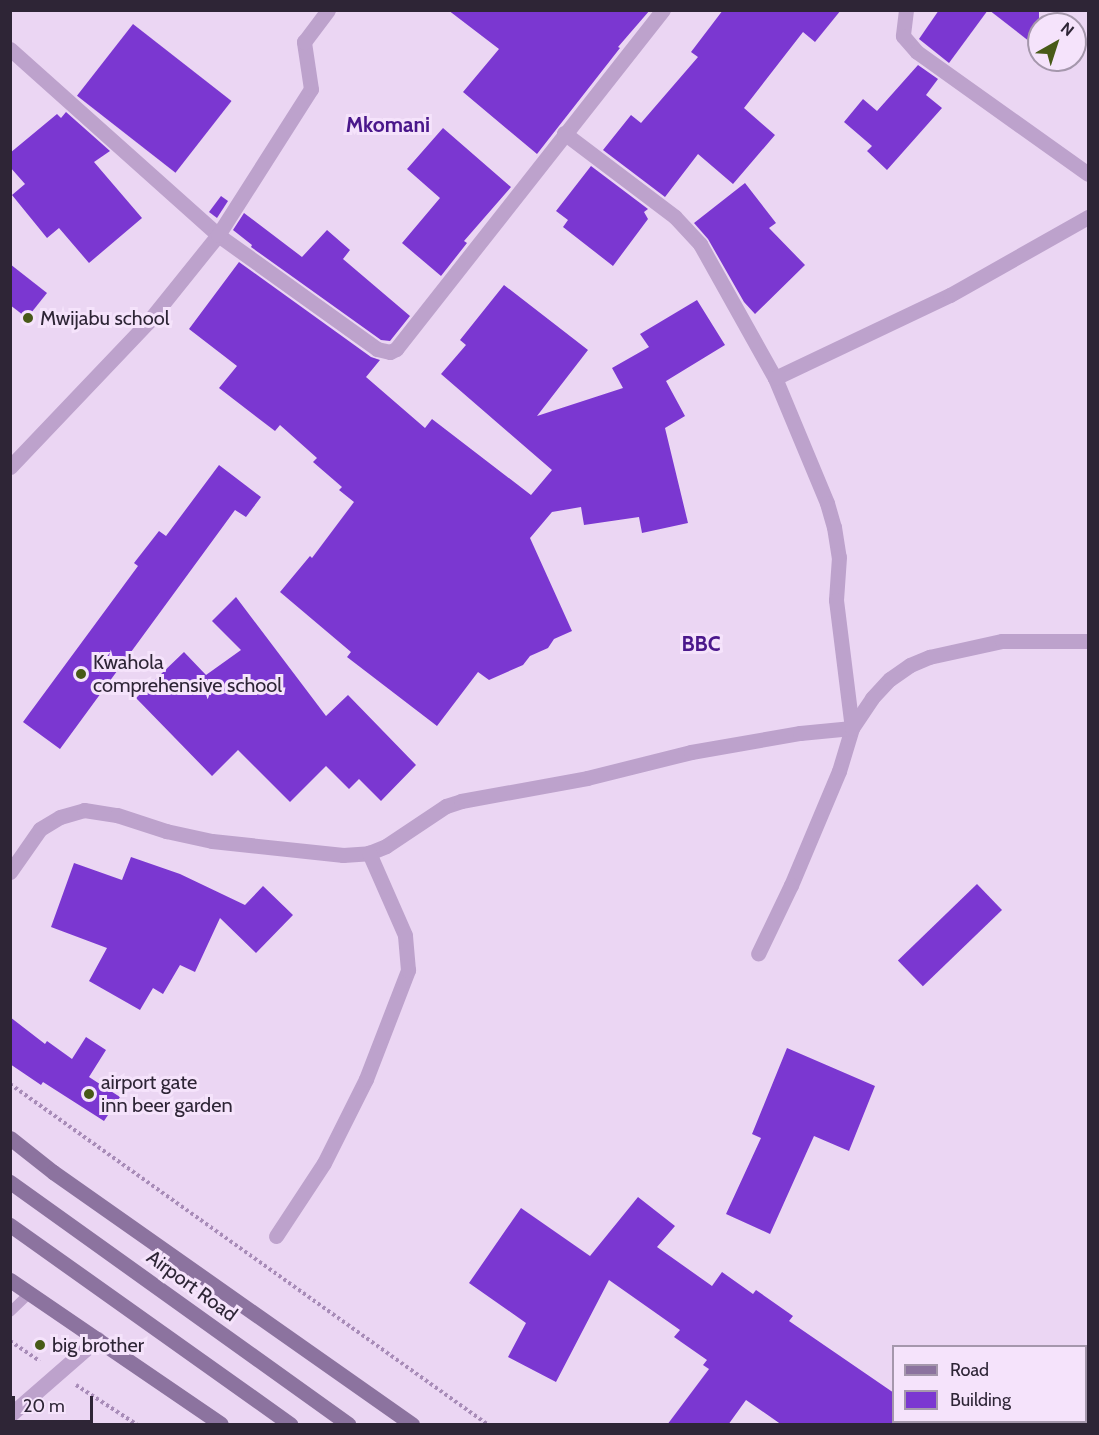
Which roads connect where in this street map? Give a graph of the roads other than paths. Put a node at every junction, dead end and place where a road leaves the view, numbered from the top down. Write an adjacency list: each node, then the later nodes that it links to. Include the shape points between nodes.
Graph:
1 (328, 10): 8 (street, via 304,42 311,89)
2 (663, 10): 5 (street)
3 (906, 10): 6 (street, via 903,36 917,52)
4 (10, 49): 8 (street)
5 (564, 133): 8 (street, via 390,352 377,349); 9 (street, via 675,217 700,244)
6 (1089, 174)
7 (1089, 217): 9 (street, via 950,295)
8 (218, 235): 10 (street, via 148,322)
9 (775, 378): 12 (street, via 834,527 839,557 836,600)
10 (10, 467)
11 (1089, 641): 12 (street, via 1002,641 929,657 890,679)
12 (852, 728): 13 (street, via 691,753 587,778 461,801 446,806); 15 (street, via 839,771)
13 (369, 854): 14 (street, via 233,844 84,810 60,817 40,829); 19 (street, via 405,935 408,970 366,1079 324,1163)
14 (10, 872)
15 (758, 954)
16 (10, 1138): 28 (main road)
17 (10, 1182): 27 (main road, Airport Road)
18 (10, 1225): 26 (main road)
19 (276, 1236)
20 (10, 1280): 21 (main road)
21 (30, 1293): 22 (lane); 23 (main road)
22 (10, 1312)
23 (97, 1340): 24 (street); 25 (main road)
24 (10, 1415)
25 (220, 1425)
26 (290, 1425)
27 (348, 1425)
28 (412, 1425)

